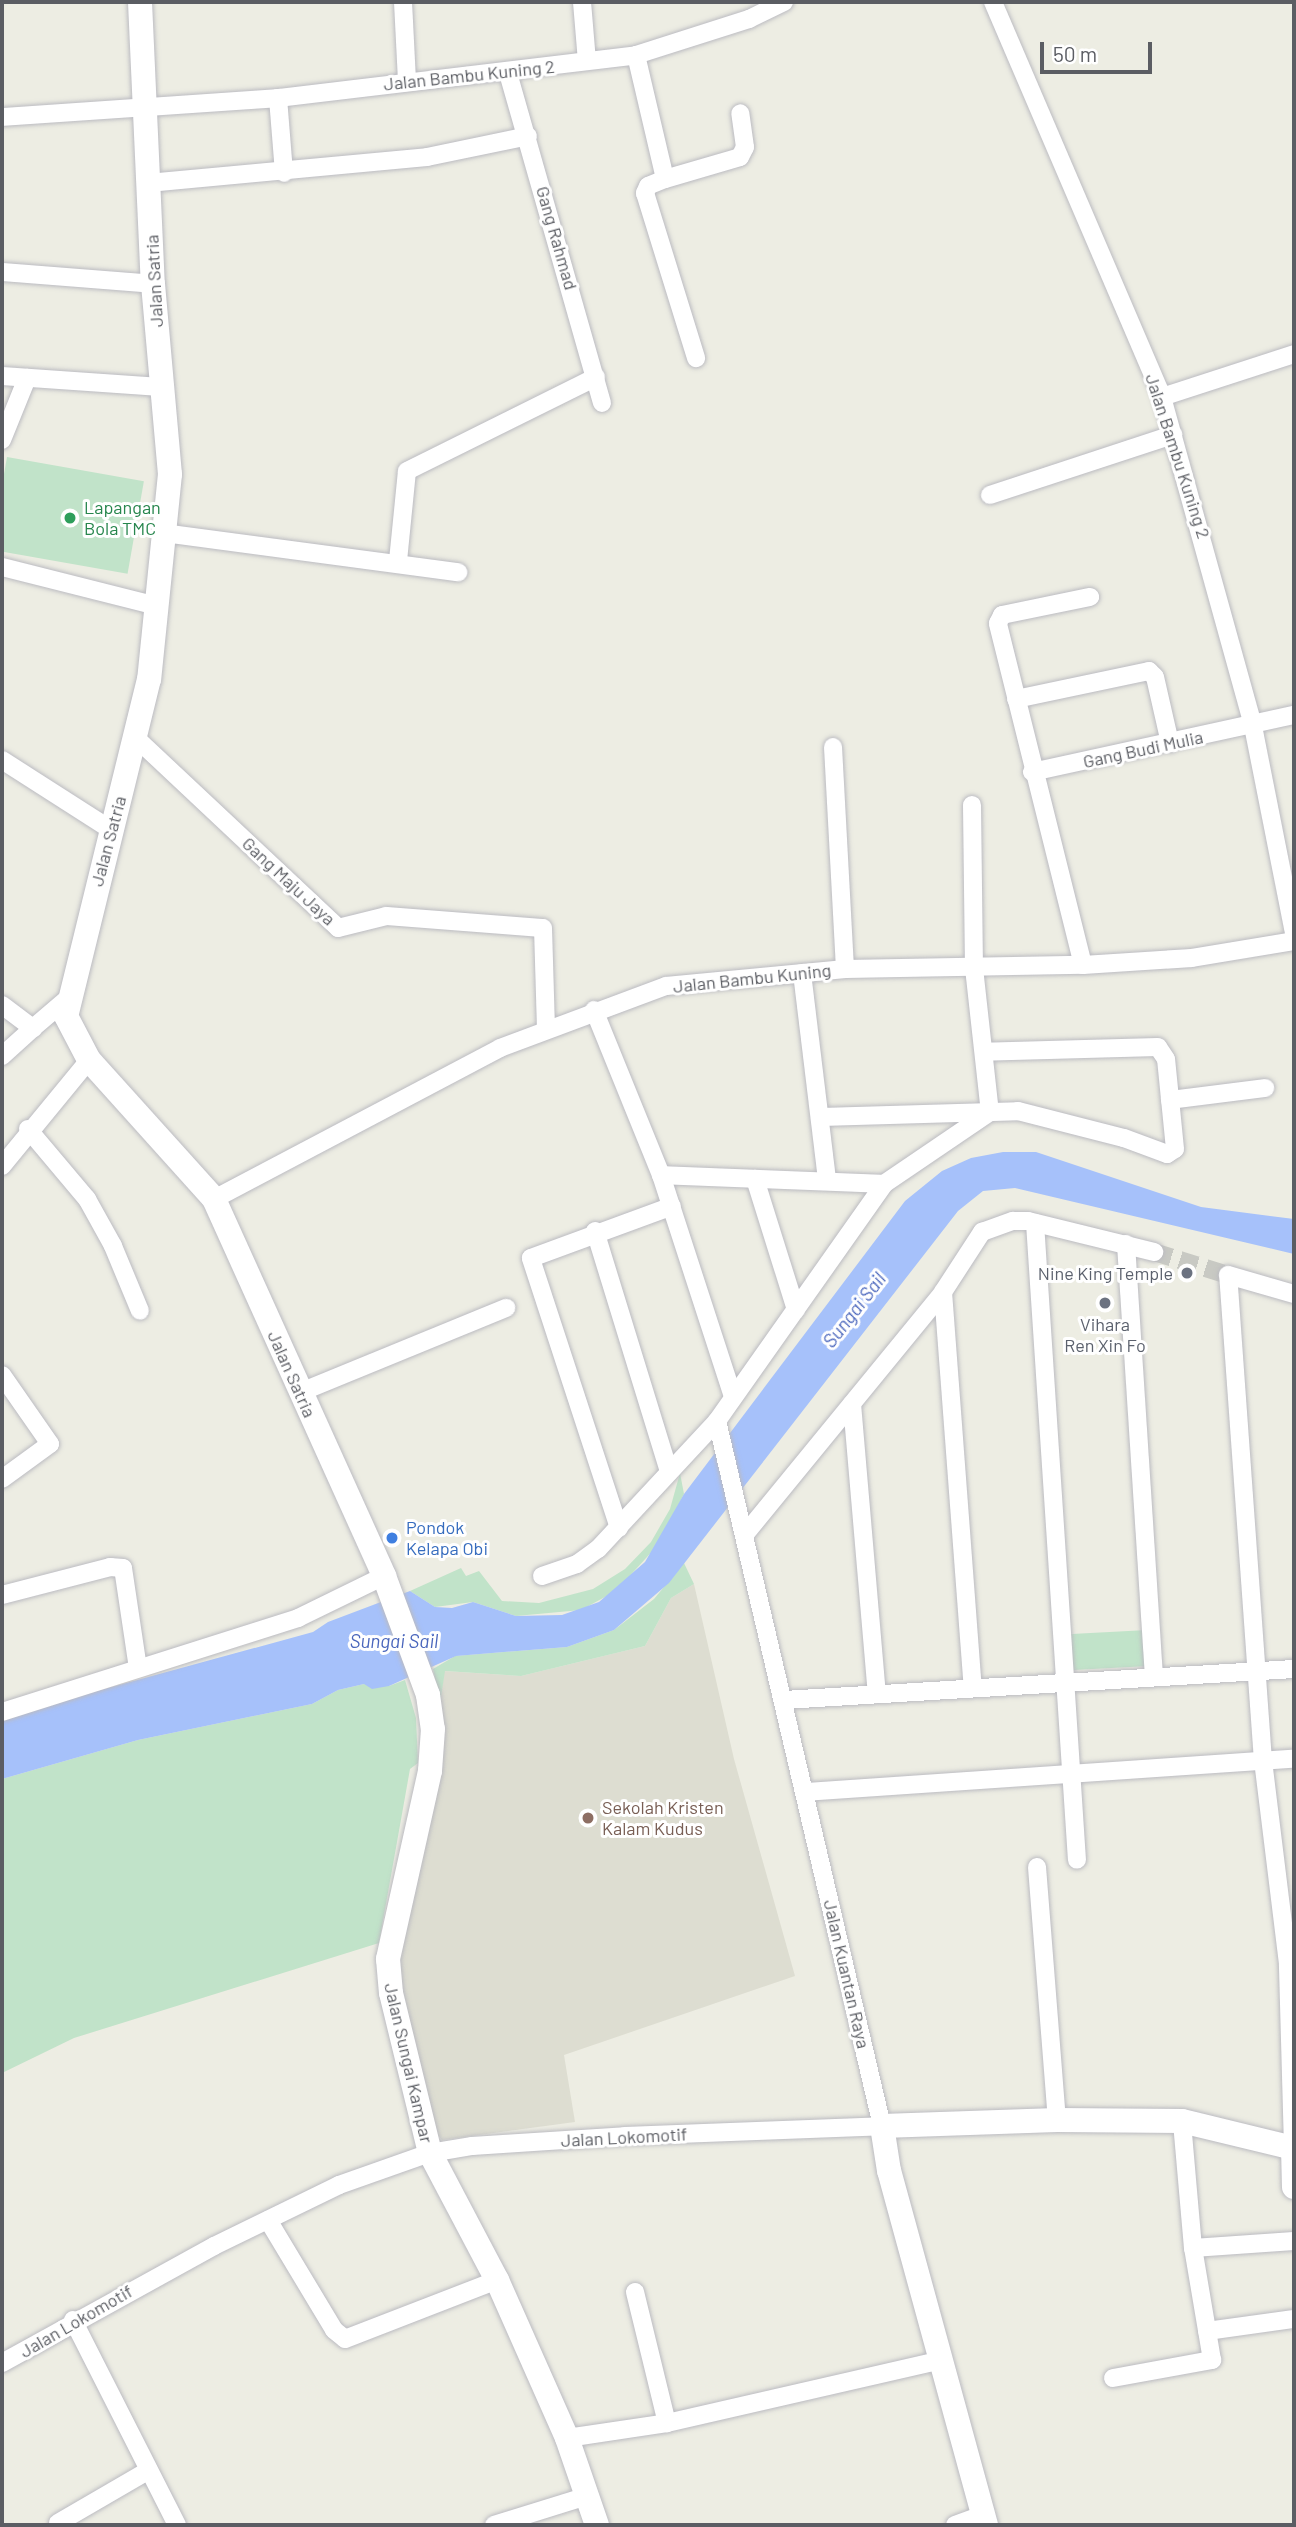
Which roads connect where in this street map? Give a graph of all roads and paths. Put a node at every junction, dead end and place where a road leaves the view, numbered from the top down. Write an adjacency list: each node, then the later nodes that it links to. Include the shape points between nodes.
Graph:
1 (139, 2): 12 (street, Jalan Satria)
2 (402, 2): 10 (street)
3 (582, 2): 8 (street)
4 (784, 2): 6 (street, Jalan Bambu Kuning 2)
5 (999, 4): 27 (street, Jalan Bambu Kuning 2)
6 (747, 10): 7 (street, Jalan Bambu Kuning 2)
7 (636, 55): 8 (street, Jalan Bambu Kuning 2); 17 (street)
8 (587, 61): 9 (street, Jalan Bambu Kuning 2)
9 (508, 73): 10 (street, Jalan Bambu Kuning 2); 15 (street, Gang Rahmad)
10 (407, 81): 11 (street, Jalan Bambu Kuning 2)
11 (278, 97): 12 (street, Jalan Bambu Kuning 2); 16 (street)
12 (146, 109): 14 (street, Jalan Bambu Kuning 2); 18 (street, Jalan Satria)
13 (740, 113): 17 (street, via 745,147 740,157)
14 (2, 117)
15 (527, 136): 16 (street, via 427,157); 24 (street, Gang Rahmad)
16 (284, 173): 18 (street)
17 (665, 178): 22 (street, via 648,186 645,193)
18 (148, 183): 20 (street, Jalan Satria)
19 (2, 272): 20 (street)
20 (153, 284): 26 (street, Jalan Satria)
21 (1294, 354): 27 (street)
22 (696, 358)
23 (2, 376): 25 (street)
24 (596, 377): 28 (street, Gang Rahmad); 33 (street, via 407,471)
25 (27, 378): 26 (street); 30 (street)
26 (161, 387): 32 (street, Jalan Satria, via 170,474)
27 (1162, 397): 29 (street, Jalan Bambu Kuning 2)
28 (602, 403)
29 (1173, 435): 31 (street); 40 (street, Jalan Bambu Kuning 2)
30 (2, 440)
31 (990, 495)
32 (164, 533): 33 (street); 37 (street, Jalan Satria)
33 (398, 561): 35 (street)
34 (2, 567): 37 (street)
35 (458, 572)
36 (1090, 597): 38 (street, via 1002,615 998,623)
37 (157, 606): 41 (street, Jalan Satria)
38 (1016, 699): 42 (street, via 1149,671 1155,677); 45 (street)
39 (1294, 715): 40 (street, Gang Budi Mulia)
40 (1253, 726): 42 (street, Gang Budi Mulia); 48 (street, Jalan Bambu Kuning 2)
41 (137, 739): 47 (street, Jalan Satria); 58 (street, Gang Maju Jaya, via 338,928 386,916 543,928)
42 (1170, 743): 45 (street, Gang Budi Mulia)
43 (833, 747): 52 (street)
44 (2, 760): 47 (street)
45 (1032, 772): 50 (street)
46 (972, 805): 51 (street)
47 (110, 829): 54 (street, Jalan Satria)
48 (1294, 933)
49 (1294, 941): 50 (street, Jalan Bambu Kuning, via 1192,958)
50 (1083, 965): 51 (street, Jalan Bambu Kuning)
51 (974, 968): 52 (street, Jalan Bambu Kuning); 59 (street)
52 (845, 969): 53 (street, Jalan Bambu Kuning)
53 (802, 972): 56 (street, Jalan Bambu Kuning, via 666,986); 65 (street)
54 (66, 999): 57 (street); 61 (street, Jalan Satria, via 71,1031)
55 (2, 1005): 57 (street)
56 (594, 1010): 58 (street, Jalan Bambu Kuning); 68 (street)
57 (33, 1028): 60 (street)
58 (547, 1028): 72 (street, Jalan Bambu Kuning)
59 (984, 1052): 63 (street, via 1158,1047 1165,1052); 64 (street)
60 (2, 1056)
61 (89, 1060): 66 (street); 72 (street, Jalan Satria)
62 (1265, 1088): 63 (street)
63 (1170, 1100): 64 (street, via 1175,1149 1167,1154 1063,1121 1018,1111)
64 (990, 1112): 65 (street); 71 (street)
65 (821, 1117): 70 (street)
66 (28, 1129): 67 (street); 82 (street, via 87,1199)
67 (2, 1166)
68 (661, 1175): 69 (street); 73 (street)
69 (755, 1179): 70 (street); 81 (street)
70 (827, 1181): 71 (street)
71 (884, 1184): 81 (street)
72 (214, 1199): 84 (street, Jalan Satria)
73 (672, 1206): 75 (street); 85 (street)
74 (1035, 1223): 76 (street); 78 (street, via 1013,1220 982,1232); 99 (street)
75 (595, 1231): 88 (street); 90 (street, via 534,1255 531,1261)
76 (1126, 1244): 77 (street); 98 (street)
77 (1154, 1252)
78 (943, 1292): 86 (street); 100 (street)
79 (1294, 1294): 96 (street, via 1228,1275)
80 (506, 1308): 84 (street)
81 (796, 1310): 85 (street)
82 (140, 1311)
83 (2, 1375): 89 (street, via 50,1444)
84 (301, 1392): 93 (street, Jalan Satria)
85 (733, 1397): 87 (street)
86 (852, 1404): 91 (street); 101 (street)
87 (718, 1426): 88 (street); 91 (street, Jalan Kuantan Raya)
88 (669, 1472): 90 (street)
89 (2, 1479)
90 (619, 1528): 92 (street, via 577,1564)
91 (746, 1533): 103 (street, Jalan Kuantan Raya)
92 (542, 1576)
93 (387, 1583): 95 (street, via 298,1618); 102 (street, Jalan Satria)
94 (2, 1595): 95 (street, via 110,1567 123,1568)
95 (138, 1668): 104 (street)
96 (1256, 1669): 97 (street); 98 (street); 106 (street)
97 (1294, 1669)
98 (1154, 1676): 99 (street)
99 (1066, 1681): 100 (street); 107 (street)
100 (973, 1687): 101 (street)
101 (877, 1694): 103 (street)
102 (428, 1695): 116 (street, Jalan Sungai Kampar, via 433,1729 430,1771 388,1976)
103 (784, 1700): 108 (street, Jalan Kuantan Raya)
104 (2, 1707)
105 (1294, 1759): 106 (street)
106 (1263, 1761): 107 (street); 111 (street)
107 (1072, 1773): 108 (street); 109 (street)
108 (805, 1792): 114 (street, Jalan Kuantan Raya)
109 (1077, 1860)
110 (1037, 1867): 112 (street)
111 (1291, 1964): 115 (street)
112 (1057, 2120): 113 (street, Jalan Lokomotif); 114 (street, Jalan Lokomotif)
113 (1182, 2121): 115 (street, Jalan Lokomotif); 120 (street)
114 (881, 2126): 116 (street, Jalan Lokomotif, via 625,2136); 126 (street, Jalan Kuantan Raya)
115 (1294, 2148): 117 (street)
116 (430, 2153): 118 (street, Jalan Lokomotif, via 339,2185); 121 (street, Jalan Sungai Kampar)
117 (1294, 2187)
118 (268, 2220): 121 (street, via 334,2330 345,2339); 124 (street, Jalan Lokomotif)
119 (1294, 2241): 120 (street)
120 (1193, 2248): 125 (street)
121 (497, 2280): 130 (street, Jalan Sungai Kampar)
122 (635, 2292): 129 (street)
123 (1294, 2319): 125 (street)
124 (73, 2320): 127 (street, Jalan Lokomotif); 131 (street)
125 (1207, 2330): 128 (street, via 1212,2360)
126 (942, 2360): 129 (street); 133 (street, Jalan Kuantan Raya)
127 (2, 2363)
128 (1113, 2378)
129 (667, 2423): 130 (street)
130 (567, 2438): 132 (street, Jalan Sungai Kampar)
131 (149, 2470): 134 (street); 135 (street)
132 (587, 2496): 136 (street); 137 (street, Jalan Sungai Kampar)
133 (985, 2520): 138 (street)
134 (58, 2523)
135 (177, 2525)
136 (494, 2525)
137 (597, 2525)
138 (955, 2525)

